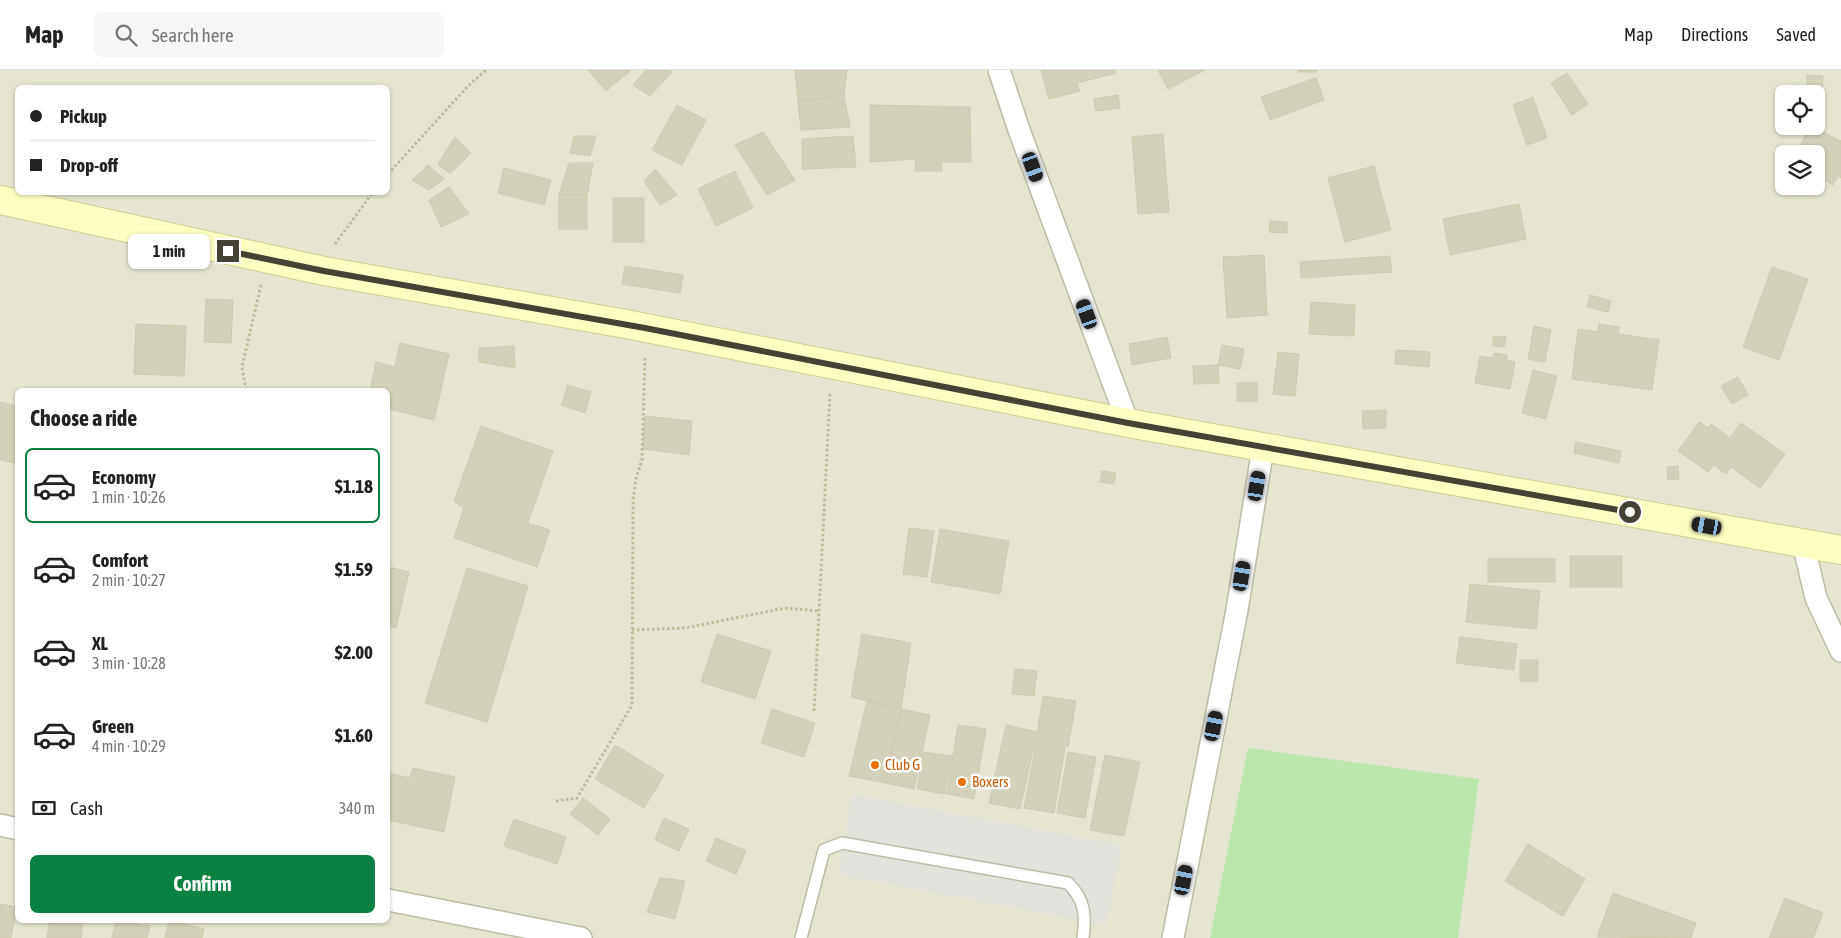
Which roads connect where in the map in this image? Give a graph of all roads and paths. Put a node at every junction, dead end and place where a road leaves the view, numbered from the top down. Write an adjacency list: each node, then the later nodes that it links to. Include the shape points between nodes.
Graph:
1 (486, 70): 3 (path)
2 (999, 70): 11 (street)
3 (390, 172)
4 (370, 195): 7 (path, via 338,238)
5 (0, 200): 6 (main road)
6 (266, 260): 7 (main road); 10 (path, via 242,367)
7 (324, 271): 8 (main road)
8 (645, 328): 9 (main road); 16 (path, via 642,460 633,501)
9 (831, 364): 11 (main road); 15 (path)
10 (246, 388)
11 (1128, 423): 12 (main road)
12 (1263, 448): 13 (main road); 26 (street, via 1237,610)
13 (1803, 543): 14 (main road); 17 (street, via 1816,598)
14 (1841, 550)
15 (819, 611): 16 (path, via 785,608 684,628); 18 (path)
16 (632, 630): 19 (path, via 632,705 577,798)
17 (1841, 651)
18 (814, 710)
19 (556, 801)
20 (0, 825): 21 (street)
21 (15, 828)
22 (390, 900): 23 (street)
23 (582, 938)
24 (801, 938): 25 (lane, via 824,850 842,843 1068,883 1085,907)
25 (1083, 938)
26 (1173, 938)

